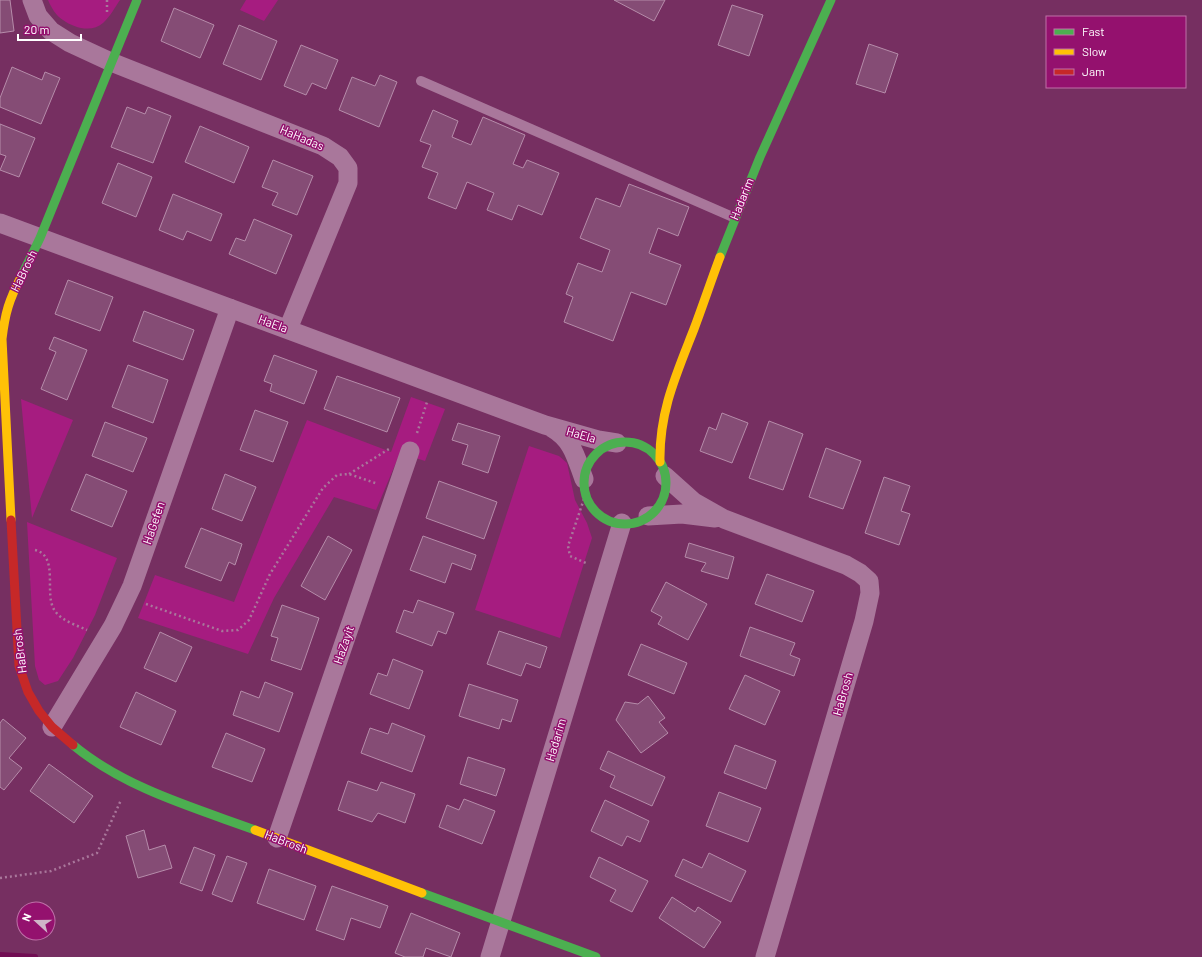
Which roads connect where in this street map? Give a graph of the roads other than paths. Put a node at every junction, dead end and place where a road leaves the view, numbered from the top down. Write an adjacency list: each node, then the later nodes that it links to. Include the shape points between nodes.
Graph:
1 (32, 0): 4 (street, HaHadas, via 38,16 51,31)
2 (137, 0): 4 (street, HaBrosh)
3 (831, 0): 6 (street, Hadarim)
4 (111, 62): 8 (street, HaBrosh); 10 (street, HaHadas, via 323,146 340,157 348,168 348,184)
5 (421, 81): 6 (lane)
6 (735, 218): 11 (street, Hadarim)
7 (0, 223): 8 (street, HaEla)
8 (40, 238): 9 (street, HaEla); 22 (street, HaBrosh, via 11,297 4,316 2,339 19,666 28,692)
9 (230, 308): 10 (street, HaEla); 22 (street, HaGefen, via 132,586 105,639)
10 (288, 330): 13 (street, HaEla)
11 (666, 404): 12 (street, Hadarim); 17 (street, Hadarim, via 659,447)
12 (654, 422)
13 (546, 425): 15 (street, HaEla, via 598,440); 18 (street, HaEla, via 568,441)
14 (638, 436): 15 (street)
15 (620, 442): 17 (street, via 645,447 654,454); 18 (street, via 604,447 594,455 588,466)
16 (410, 452): 23 (street, HaZayit)
17 (663, 469): 19 (street, via 666,487 657,508); 20 (street, HaBrosh, via 694,502)
18 (585, 486): 21 (street, via 590,504 599,514)
19 (648, 516): 20 (street, HaBrosh, via 682,514); 21 (street, via 631,523)
20 (724, 519): 27 (street, HaBrosh, via 846,565 869,581 870,593 864,621)
21 (622, 523): 24 (street, Hadarim)
22 (52, 727): 23 (street, HaBrosh, via 99,764 129,782)
23 (277, 838): 24 (street, HaBrosh)
24 (501, 921): 25 (street, Hadarim); 26 (street, HaBrosh)
25 (490, 957)
26 (596, 957)
27 (765, 957)

